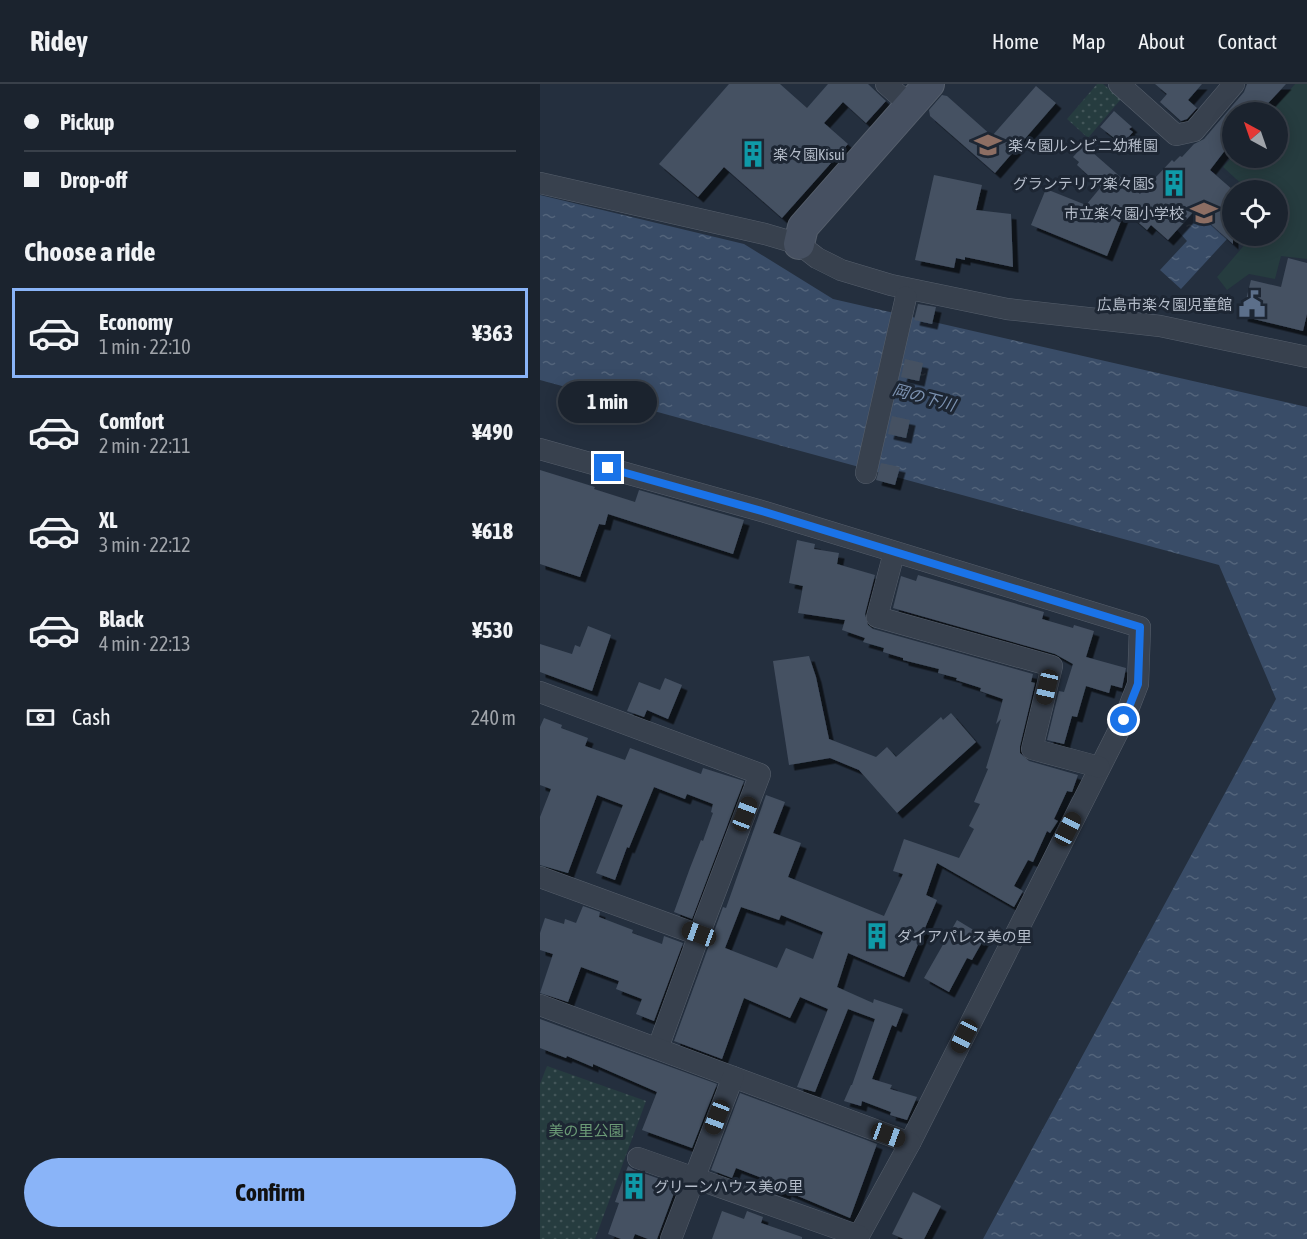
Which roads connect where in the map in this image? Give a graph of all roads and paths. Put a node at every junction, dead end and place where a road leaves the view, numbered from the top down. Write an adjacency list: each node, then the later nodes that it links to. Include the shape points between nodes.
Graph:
1 (886, 84): 4 (street)
2 (1119, 84): 3 (street, via 1176,135 1194,130)
3 (1234, 84)
4 (920, 95): 6 (street, via 803,227)
5 (540, 183): 6 (street)
6 (799, 244): 8 (street, via 841,270 891,285 1006,309 1160,327)
7 (906, 297): 10 (street)
8 (1307, 357)
9 (540, 449): 11 (street)
10 (866, 473)
11 (894, 553): 13 (street, via 877,616 1052,666 1032,749); 13 (street, via 1140,627 1138,684)
12 (540, 692): 15 (street, via 760,774)
13 (1099, 767): 19 (street)
14 (540, 877): 15 (street)
15 (699, 934): 17 (street)
16 (540, 1005): 17 (street)
17 (658, 1048): 18 (street)
18 (733, 1077): 19 (street); 21 (street)
19 (910, 1143): 22 (street)
20 (638, 1158): 21 (street)
21 (694, 1177): 22 (street); 23 (street)
22 (858, 1237)
23 (671, 1239)

